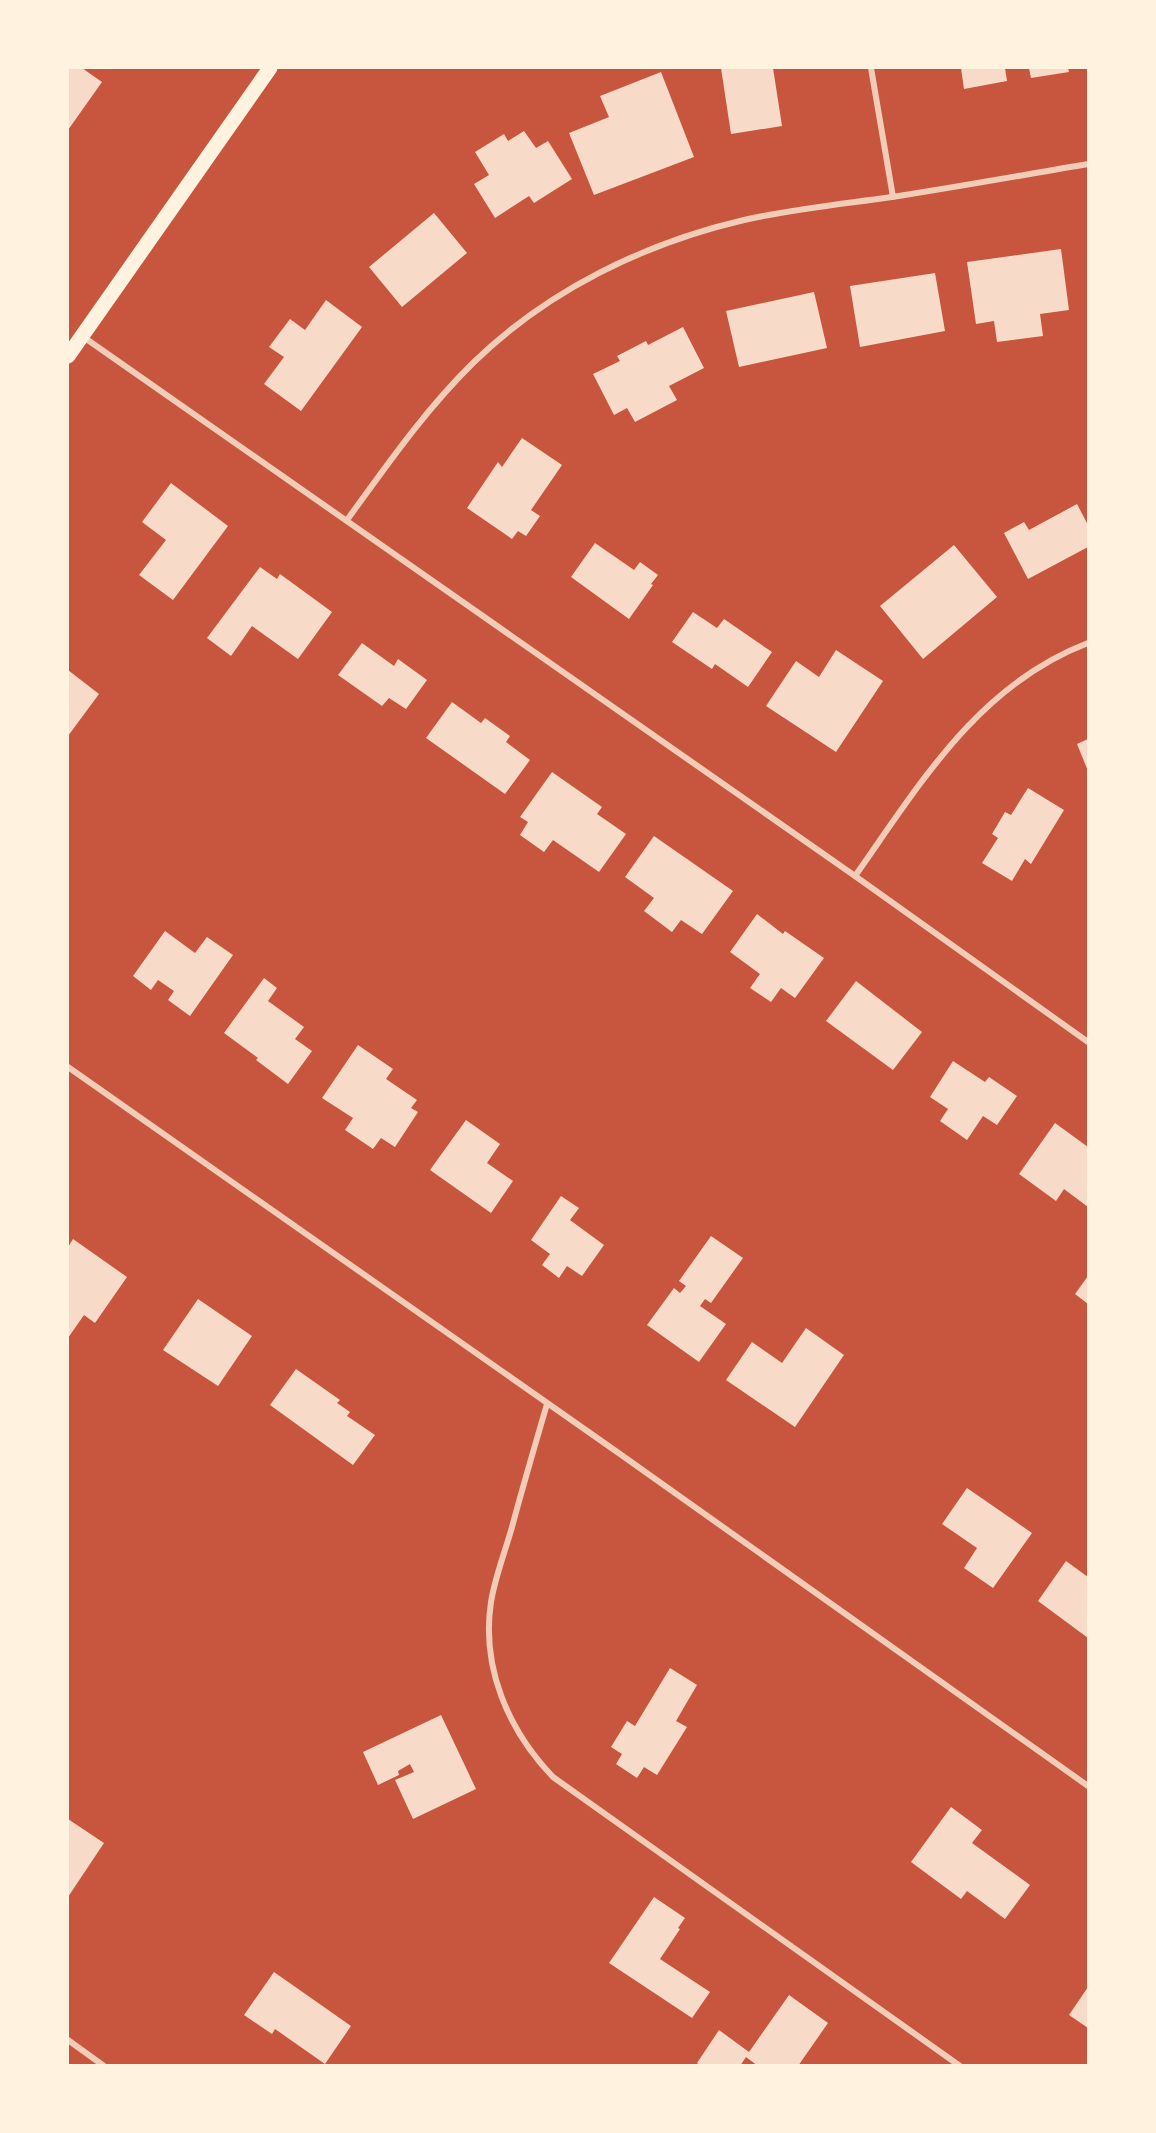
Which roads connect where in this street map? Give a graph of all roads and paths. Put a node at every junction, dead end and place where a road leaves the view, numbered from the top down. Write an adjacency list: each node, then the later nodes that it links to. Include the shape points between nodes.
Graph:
1 (270, 68): 5 (main road)
2 (871, 68): 4 (street)
3 (1089, 164): 4 (street)
4 (893, 197): 7 (street, via 746,220 700,232 628,259 561,295 498,341 432,406)
5 (81, 336): 6 (main road); 7 (street)
6 (68, 356)
7 (347, 520): 9 (street)
8 (1089, 643): 9 (street, via 1038,668 976,716 935,762)
9 (855, 876): 10 (street)
10 (1089, 1042)
11 (68, 1067): 12 (street)
12 (547, 1404): 13 (street); 16 (street, via 495,1585 489,1630 490,1653 501,1698 514,1727 553,1777)
13 (1089, 1786)
14 (68, 2040): 15 (street)
15 (104, 2066)
16 (960, 2066)

